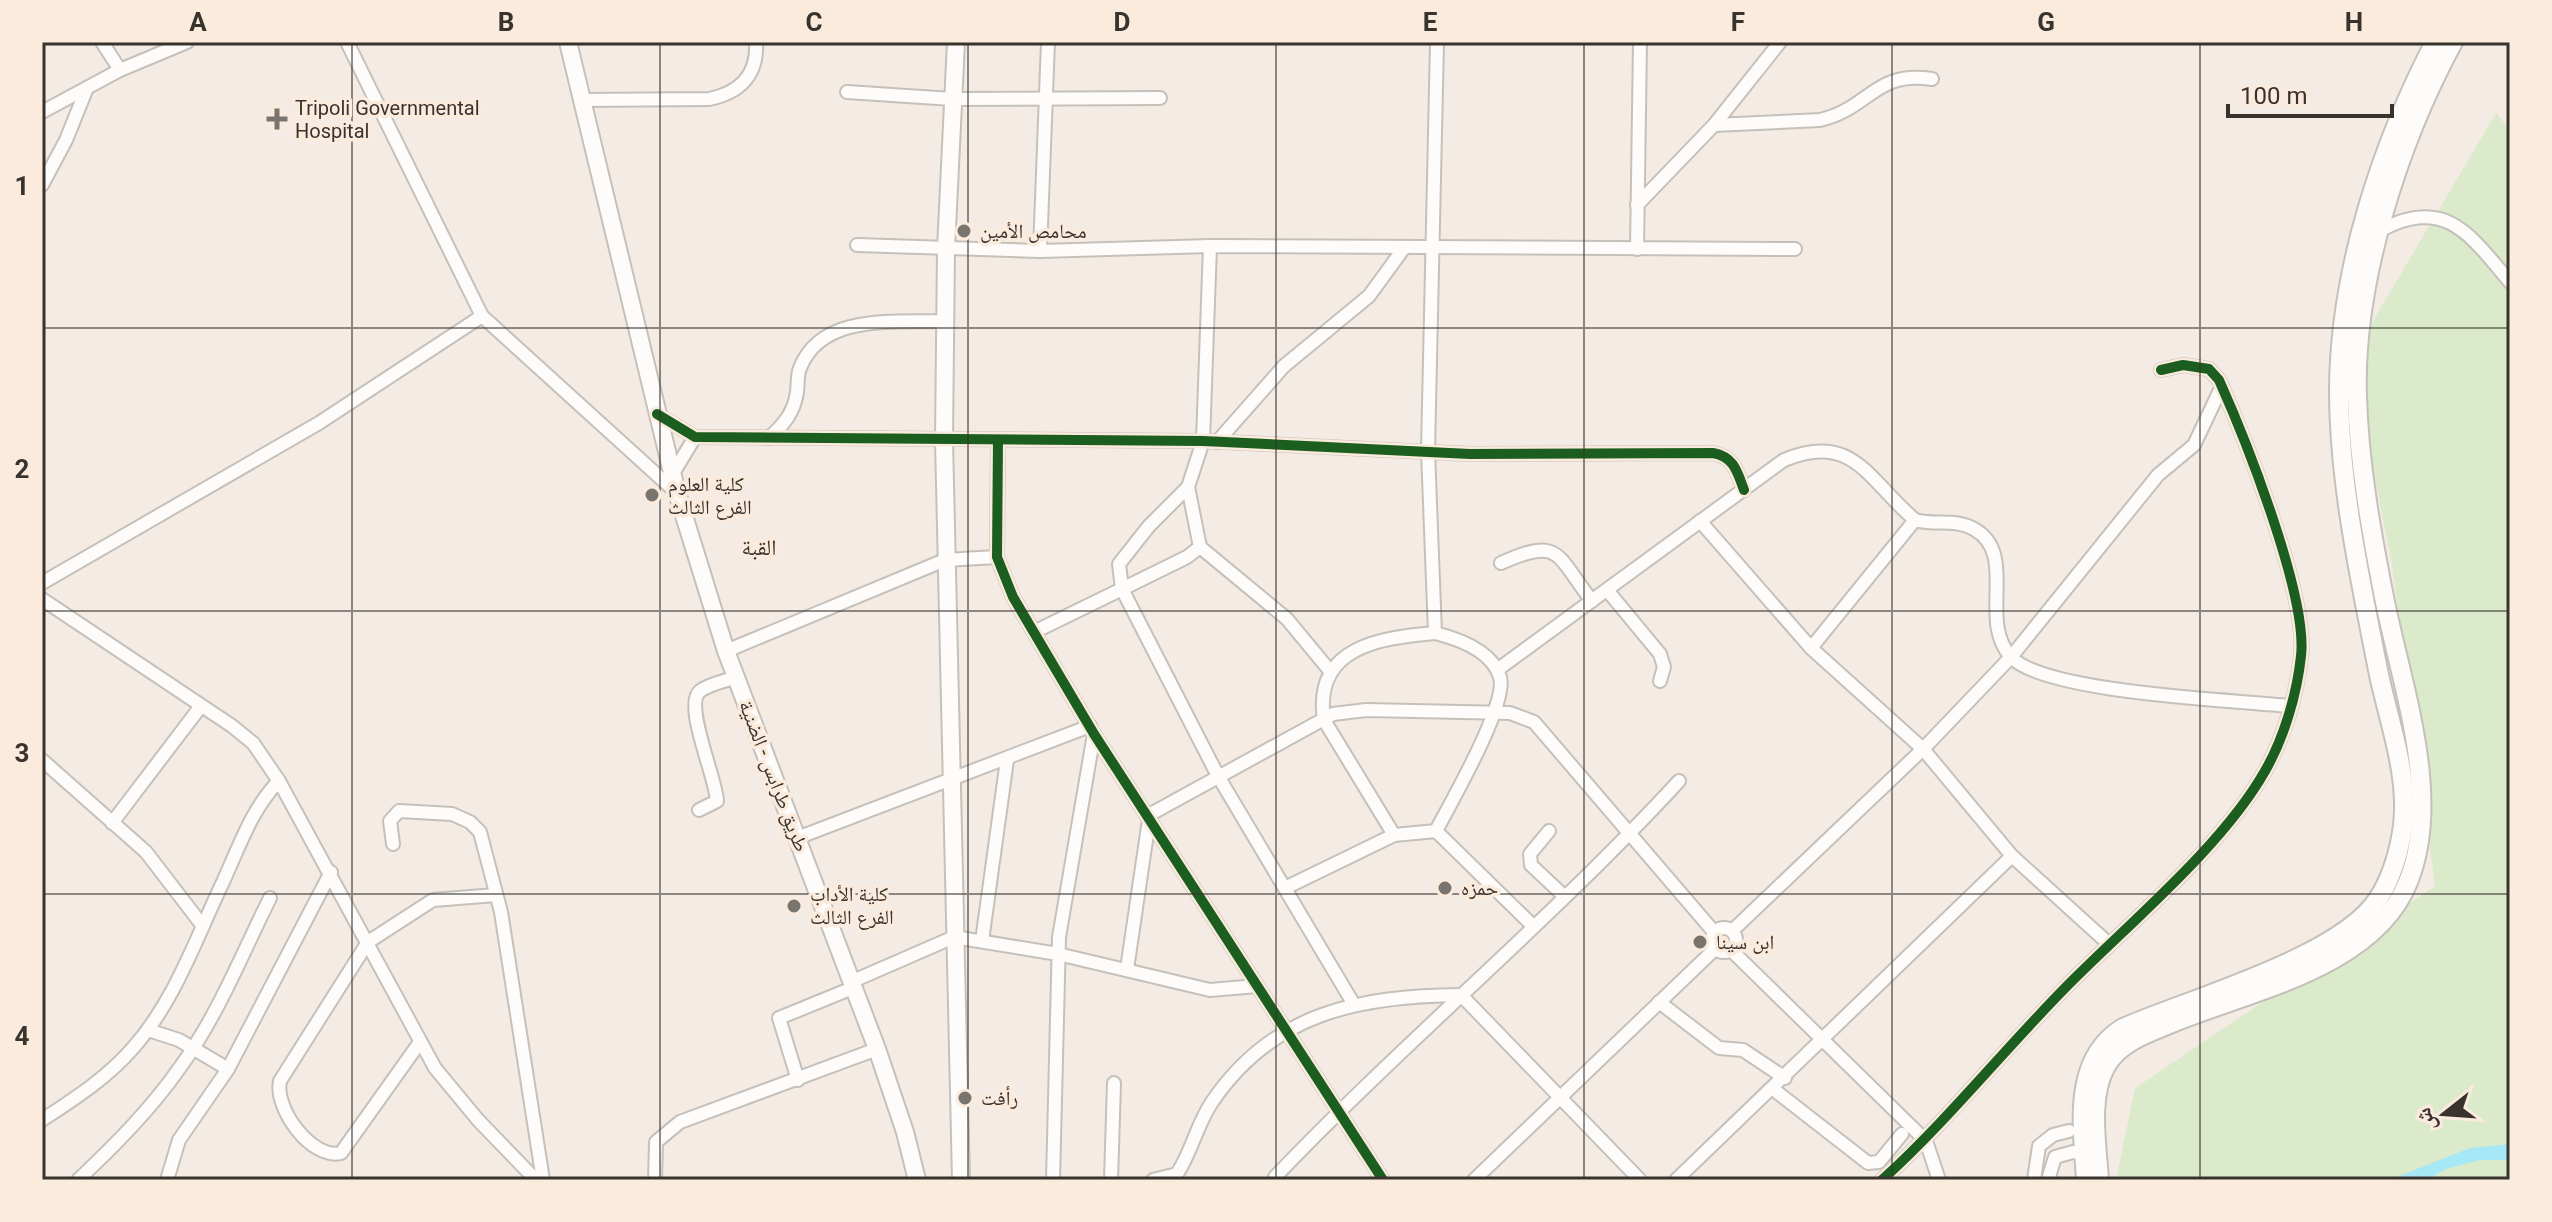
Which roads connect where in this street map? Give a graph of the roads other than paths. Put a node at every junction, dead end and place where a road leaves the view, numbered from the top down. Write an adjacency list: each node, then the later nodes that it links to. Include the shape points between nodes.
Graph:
1 (102, 42): 13 (street)
2 (187, 42): 13 (street)
3 (347, 42): 36 (street)
4 (568, 42): 20 (main road, طريق طرابس - الضنية)
5 (756, 42): 20 (street, via 754,69 728,95)
6 (956, 42): 18 (main road)
7 (1048, 42): 19 (street)
8 (1640, 42): 25 (street)
9 (1780, 42): 22 (street)
10 (2435, 42): 24 (main road, via 2400,118)
11 (2453, 42): 24 (main road)
12 (1437, 44): 30 (street)
13 (120, 70): 15 (street)
14 (1932, 79): 22 (street, via 1896,78 1836,117)
15 (87, 88): 21 (street); 23 (street)
16 (847, 92): 18 (street)
17 (1160, 98): 19 (street)
18 (952, 99): 19 (street); 31 (main road)
19 (1047, 99): 34 (street)
20 (582, 100): 40 (main road, طريق طرابس - الضنية)
21 (42, 112)
22 (1714, 125): 25 (street)
23 (42, 185)
24 (2379, 202): 26 (main road); 55 (main road, via 2348,298 2339,389 2347,495)
25 (1637, 205): 32 (street)
26 (2381, 230): 35 (street, via 2416,216 2450,220); 55 (main road, via 2360,338 2356,393)
27 (857, 245): 31 (street)
28 (1210, 246): 29 (street); 34 (street); 45 (street)
29 (1404, 248): 30 (street); 46 (street, via 1369,296 1284,366)
30 (1432, 248): 32 (street); 47 (street)
31 (946, 249): 34 (street); 37 (main road)
32 (1637, 249): 33 (street)
33 (1795, 249)
34 (1040, 251)
35 (2510, 282)
36 (482, 316): 51 (street); 59 (street, via 319,423)
37 (945, 321): 42 (street, via 855,324 828,335 807,355 792,412); 43 (main road)
38 (2161, 370): 39 (street, via 2183,365 2209,369)
39 (2222, 386): 68 (street, via 2194,445 2158,475); 74 (street, via 2296,601 2301,655)
40 (657, 414): 41 (street); 48 (main road, طريق طرابس - الضنية)
41 (695, 437): 42 (street); 48 (street)
42 (769, 438): 43 (street)
43 (944, 440): 44 (street); 57 (main road)
44 (998, 440): 45 (street); 56 (street)
45 (1203, 441): 46 (street); 49 (street)
46 (1217, 442): 47 (street)
47 (1428, 451): 50 (street, via 1713,453 1734,464); 65 (street)
48 (672, 475): 51 (main road, طريق طرابس - الضنية)
49 (1188, 487): 54 (street); 60 (street, via 1123,558 1118,571)
50 (1744, 490): 52 (street, via 1784,460 1808,450 1835,450); 53 (street)
51 (677, 493): 67 (main road, طريق طرابس - الضنية)
52 (1915, 520): 66 (street); 68 (street, via 1959,522 1987,540 1998,570 1996,624)
53 (1700, 521): 61 (street); 66 (street)
54 (1200, 547): 60 (street); 70 (street, via 1287,619)
55 (2366, 553): 78 (main road)
56 (997, 557): 57 (street); 64 (street)
57 (945, 560): 67 (street); 83 (main road)
58 (1501, 563): 63 (street, via 1543,548 1555,554)
59 (42, 583)
60 (1122, 589): 64 (street); 82 (street)
61 (1607, 590): 63 (street); 72 (street, via 1660,654)
62 (42, 599): 73 (street)
63 (1592, 601): 69 (street)
64 (1034, 632): 77 (street)
65 (1435, 633): 69 (street, via 1477,650); 70 (street, via 1357,649)
66 (1811, 648): 79 (street)
67 (726, 651): 71 (main road, طريق طرابس - الضنية)
68 (2011, 657): 74 (street, via 2040,674 2076,685); 79 (street)
69 (1497, 670): 75 (street, via 1501,680)
70 (1330, 671): 76 (street, via 1321,701)
71 (736, 677): 86 (street, via 701,690 694,700 717,801); 93 (main road, طريق طرابس - الضنية)
72 (1660, 681)
73 (201, 706): 84 (street, via 253,743); 88 (street)
74 (2289, 706): 108 (street, via 2264,773 2199,855)
75 (1495, 714): 76 (street, via 1366,710); 89 (street); 91 (street, via 1534,722)
76 (1324, 720): 82 (street); 92 (street)
77 (1092, 730): 81 (street); 87 (street); 111 (street)
78 (2404, 742): 135 (main road, via 2403,824 2378,899 2344,934 2318,950 2110,1036 2089,1063); 156 (main road, via 2423,823 2420,848 2397,904 2375,929 2333,960 2119,1049 2101,1079 2093,1130)
79 (1923, 749): 95 (street); 103 (street)
80 (42, 760): 88 (street)
81 (1007, 760): 83 (street); 106 (street)
82 (1218, 776): 87 (street); 97 (street)
83 (953, 780): 93 (street); 105 (main road)
84 (279, 781): 96 (street); 101 (street, via 255,814)
85 (1679, 781): 91 (street)
86 (699, 810)
87 (1148, 818): 112 (street); 114 (street)
88 (112, 823): 101 (street, via 146,852)
89 (1436, 831): 92 (street); 102 (street)
90 (1549, 831): 99 (street, via 1530,854 1531,865)
91 (1631, 834): 99 (street); 104 (street)
92 (1394, 835): 97 (street)
93 (797, 838): 113 (main road, طريق طرابس - الضنية)
94 (393, 844): 98 (street, via 390,821 399,811 452,814 470,822 480,832)
95 (2012, 856): 108 (street); 120 (street)
96 (331, 872): 107 (street); 124 (street)
97 (1287, 887): 117 (street)
98 (496, 895): 107 (street, via 433,900); 140 (street)
99 (1564, 896): 102 (street)
100 (270, 898): 122 (street)
101 (202, 925): 118 (street)
102 (1532, 925): 115 (street)
103 (1732, 931): 104 (street); 110 (street, via 1736,943)
104 (1714, 932): 109 (street)
105 (954, 937): 106 (street); 113 (street); 143 (main road)
106 (982, 941): 111 (street)
107 (368, 942): 121 (street); 121 (street, via 280,1081 283,1112 319,1148 341,1153)
108 (2109, 944): 134 (street, via 1974,1083)
109 (1715, 949): 110 (street); 116 (street)
110 (1731, 950): 120 (street)
111 (1058, 954): 112 (street); 144 (street)
112 (1127, 969): 114 (street, via 1210,990)
113 (854, 984): 123 (main road, طريق طرابس - الضنية); 126 (street, via 781,1015 779,1027)
114 (1257, 986): 119 (street)
115 (1461, 995): 117 (street); 129 (street); 130 (street)
116 (1659, 1002): 125 (street, via 1719,1048 1743,1050); 129 (street)
117 (1353, 1003): 119 (street)
118 (148, 1030): 122 (street); 131 (street, via 79,1097)
119 (1285, 1031): 130 (street); 146 (street, via 1213,1101 1177,1174)
120 (1822, 1041): 125 (street); 134 (street)
121 (420, 1042): 139 (street, via 449,1088)
122 (194, 1047): 124 (street); 137 (street, via 145,1111)
123 (877, 1049): 126 (street); 142 (main road, طريق طرابس - الضنية)
124 (228, 1069): 138 (street, via 179,1140)
125 (1785, 1078): 128 (street)
126 (798, 1080): 141 (street, via 702,1113 662,1134 654,1148)
127 (1114, 1083): 145 (street)
128 (1773, 1089): 133 (street, via 1868,1163 1879,1162); 150 (street)
129 (1560, 1098): 148 (street); 149 (street)
130 (1337, 1112): 136 (street); 147 (street)
131 (42, 1120)
132 (2069, 1131): 153 (street, via 2039,1146)
133 (1902, 1134)
134 (1926, 1141): 151 (street); 152 (street)
135 (2084, 1154): 154 (street, via 2055,1157); 155 (main road)
136 (1275, 1177)
137 (78, 1180)
138 (167, 1180)
139 (536, 1180)
140 (543, 1180)
141 (655, 1180)
142 (917, 1180)
143 (961, 1180)
144 (1053, 1180)
145 (1111, 1180)
146 (1153, 1180)
147 (1383, 1180)
148 (1474, 1180)
149 (1640, 1180)
150 (1676, 1180)
151 (1882, 1180)
152 (1939, 1180)
153 (2034, 1180)
154 (2048, 1180)
155 (2086, 1180)
156 (2099, 1180)

